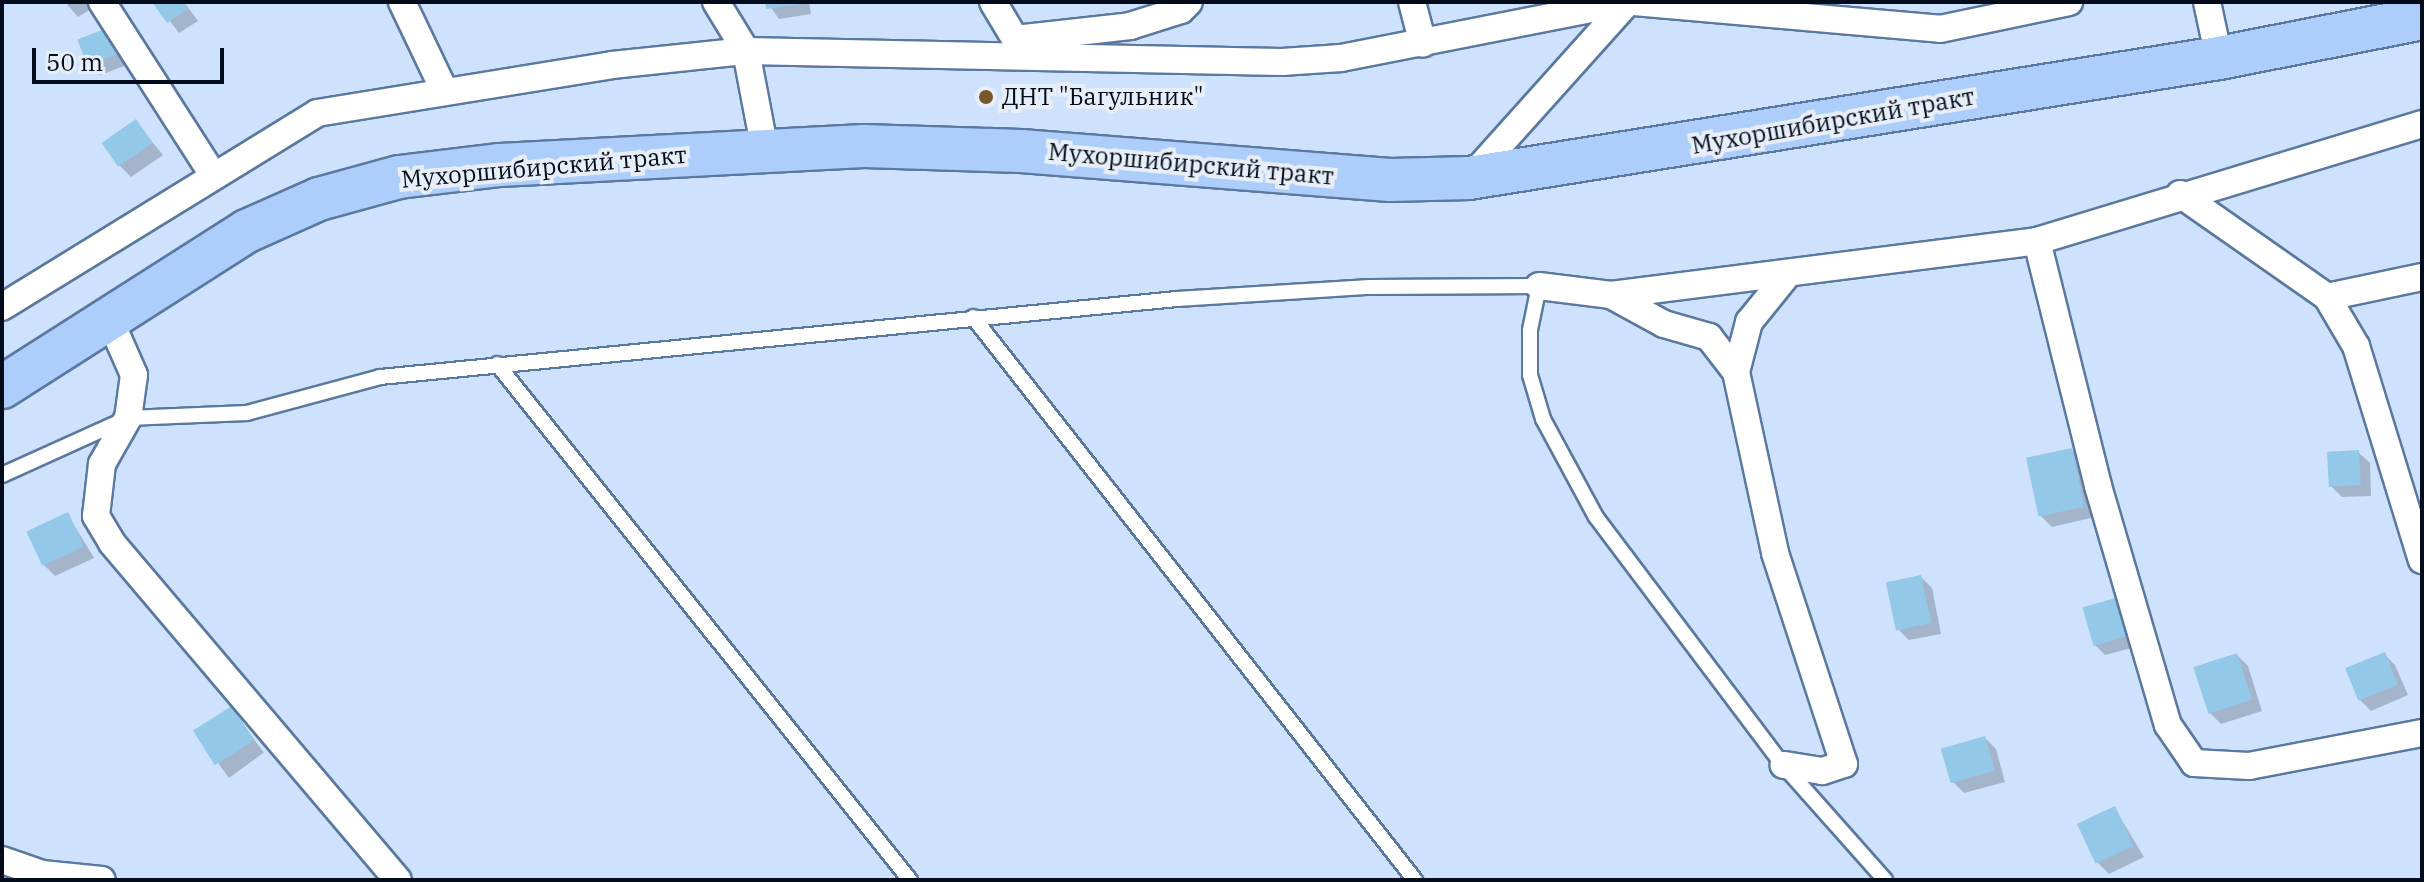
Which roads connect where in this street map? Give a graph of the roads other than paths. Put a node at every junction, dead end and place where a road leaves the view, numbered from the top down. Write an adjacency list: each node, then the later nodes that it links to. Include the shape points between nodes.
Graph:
1 (102, 2): 19 (street)
2 (402, 2): 16 (street)
3 (716, 2): 14 (street)
4 (993, 2): 13 (street)
5 (1189, 2): 13 (street, via 1181,10 1130,26)
6 (1412, 2): 12 (street)
7 (1629, 2): 8 (street, via 1940,29); 10 (street); 20 (street)
8 (2069, 2)
9 (2207, 2): 15 (street)
10 (1559, 8): 12 (street)
11 (2422, 18): 15 (main road, Мухоршибирский тракт)
12 (1423, 44): 13 (street, via 1282,62)
13 (1021, 48): 14 (street)
14 (746, 51): 16 (street); 18 (street)
15 (2219, 58): 20 (main road, Мухоршибирский тракт)
16 (444, 90): 19 (street, via 317,113)
17 (2422, 124): 21 (street)
18 (765, 151): 20 (main road, Мухоршибирский тракт, via 936,147 1390,180); 30 (main road, Мухоршибирский тракт, via 500,165 358,187 247,231)
19 (213, 175): 28 (street)
20 (1469, 178)
21 (2180, 194): 22 (street); 27 (street)
22 (2037, 241): 23 (street); 37 (street, via 2098,486 2168,725 2194,763 2249,766)
23 (1787, 275): 26 (street); 32 (street, via 1749,322)
24 (2422, 277): 27 (street)
25 (1539, 286): 26 (street); 29 (lane, via 1370,287); 38 (lane, via 1530,330 1530,375 1543,419 1596,517)
26 (1611, 295): 32 (street, via 1664,324 1709,337)
27 (2327, 297): 36 (street, via 2356,346)
28 (4, 303)
29 (973, 317): 31 (lane); 43 (lane)
30 (109, 318): 33 (main road, Мухоршибирский тракт); 34 (street, via 134,375)
31 (497, 364): 34 (lane, via 380,377 247,413); 42 (lane)
32 (1736, 372): 38 (street, via 1775,553 1844,764 1822,771)
33 (2, 387)
34 (128, 418): 35 (lane); 41 (street, via 102,464 96,516 112,543)
35 (2, 475)
36 (2422, 560)
37 (2422, 733)
38 (1783, 765): 44 (lane)
39 (2, 860): 40 (street, via 42,874)
40 (102, 880)
41 (398, 880)
42 (910, 880)
43 (1415, 880)
44 (1885, 880)

